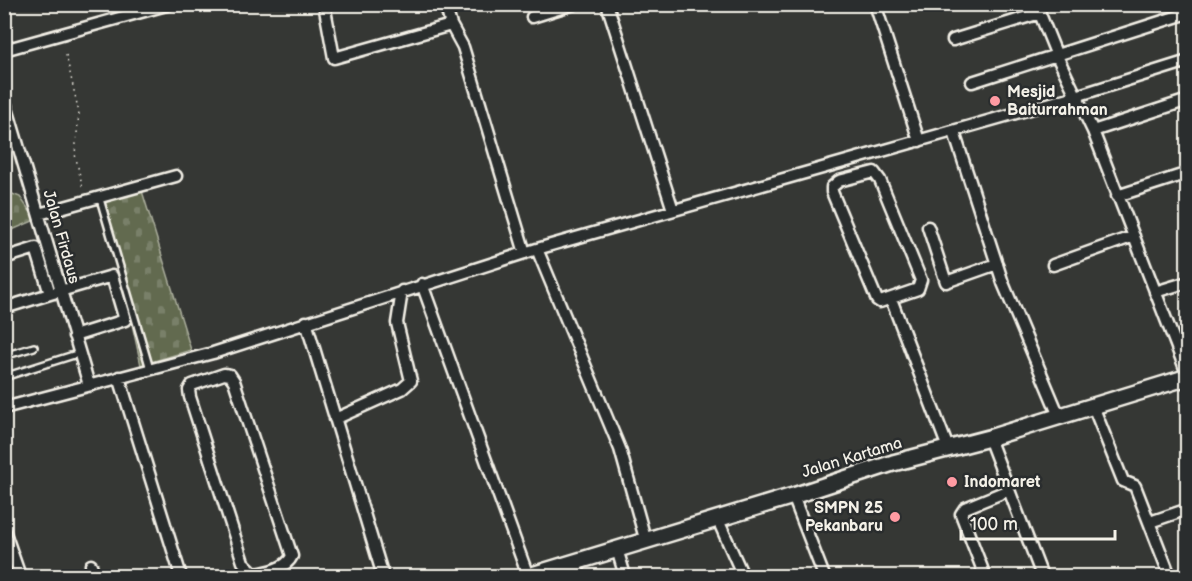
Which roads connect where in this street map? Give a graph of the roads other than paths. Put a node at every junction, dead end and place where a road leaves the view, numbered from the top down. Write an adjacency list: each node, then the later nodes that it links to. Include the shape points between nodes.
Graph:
1 (170, 4): 12 (street)
2 (324, 4): 10 (street, via 333,58)
3 (445, 4): 10 (street)
4 (574, 4): 9 (street)
5 (607, 4): 26 (street)
6 (875, 4): 21 (street)
7 (1038, 9): 11 (street); 13 (street)
8 (1188, 13): 13 (street)
9 (532, 17)
10 (451, 25): 31 (street, via 463,46)
11 (953, 40)
12 (4, 50)
13 (1057, 56): 15 (street); 16 (street)
14 (1188, 61): 16 (street)
15 (972, 82)
16 (1076, 96): 19 (street); 20 (street)
17 (4, 98): 27 (street, Jalan Firdaus)
18 (1188, 100): 19 (street)
19 (1093, 131): 24 (street)
20 (954, 132): 21 (street); 33 (street)
21 (919, 141): 26 (street)
22 (1188, 173): 24 (street)
23 (177, 176): 25 (street)
24 (1117, 196): 29 (street)
25 (100, 199): 27 (street); 47 (lane)
26 (673, 210): 30 (street)
27 (39, 214): 38 (street, Jalan Firdaus)
28 (928, 226): 33 (street, via 946,282)
29 (1134, 237): 34 (street); 39 (street)
30 (537, 249): 31 (street); 64 (street, via 620,449)
31 (525, 253): 36 (street)
32 (4, 258): 38 (street, via 36,248)
33 (997, 264): 54 (street)
34 (1053, 265)
35 (1188, 282): 39 (street)
36 (422, 284): 37 (street); 73 (street)
37 (402, 291): 42 (street); 55 (street, via 397,323 411,381 402,389)
38 (56, 292): 41 (street); 43 (street, Jalan Firdaus); 43 (street, via 112,276 125,320)
39 (1155, 292): 48 (street)
40 (891, 299): 40 (street, via 877,301 832,192 835,184 863,173 873,172 880,180 921,279 918,289); 57 (street)
41 (4, 308)
42 (306, 322): 47 (street); 55 (street)
43 (74, 336): 45 (street, Jalan Firdaus)
44 (34, 347): 46 (lane)
45 (80, 353): 49 (lane); 51 (street, Jalan Firdaus)
46 (4, 356)
47 (150, 369): 50 (street)
48 (1188, 376): 52 (main road, Jalan Kartama)
49 (4, 377)
50 (118, 377): 51 (street); 71 (street)
51 (89, 384): 53 (street)
52 (1093, 406): 54 (main road, Jalan Kartama); 62 (street, via 1123,480 1135,486)
53 (4, 408)
54 (1059, 416): 56 (main road, Jalan Kartama)
55 (335, 419): 72 (street)
56 (989, 438): 57 (main road, Jalan Kartama); 58 (street)
57 (948, 448): 59 (main road, Jalan Kartama)
58 (1009, 490): 78 (street, via 965,508 961,514); 79 (street)
59 (793, 496): 61 (main road, Jalan Kartama); 77 (street)
60 (1188, 509): 62 (street)
61 (718, 520): 64 (main road, Jalan Kartama); 76 (street)
62 (1150, 522): 80 (street)
63 (4, 530): 69 (street)
64 (646, 542): 65 (main road, Jalan Kartama)
65 (617, 549): 66 (main road, Jalan Kartama); 75 (street)
66 (575, 561): 73 (main road, Jalan Kartama); 74 (street)
67 (91, 565): 70 (street)
68 (262, 575): 68 (street, via 255,574 243,562 190,397 192,385 224,374 234,381 292,556 289,562)
69 (20, 576)
70 (95, 576)
71 (181, 576)
72 (383, 576)
73 (528, 576)
74 (580, 576)
75 (625, 576)
76 (743, 576)
77 (825, 576)
78 (985, 576)
79 (1042, 576)
80 (1170, 576)

